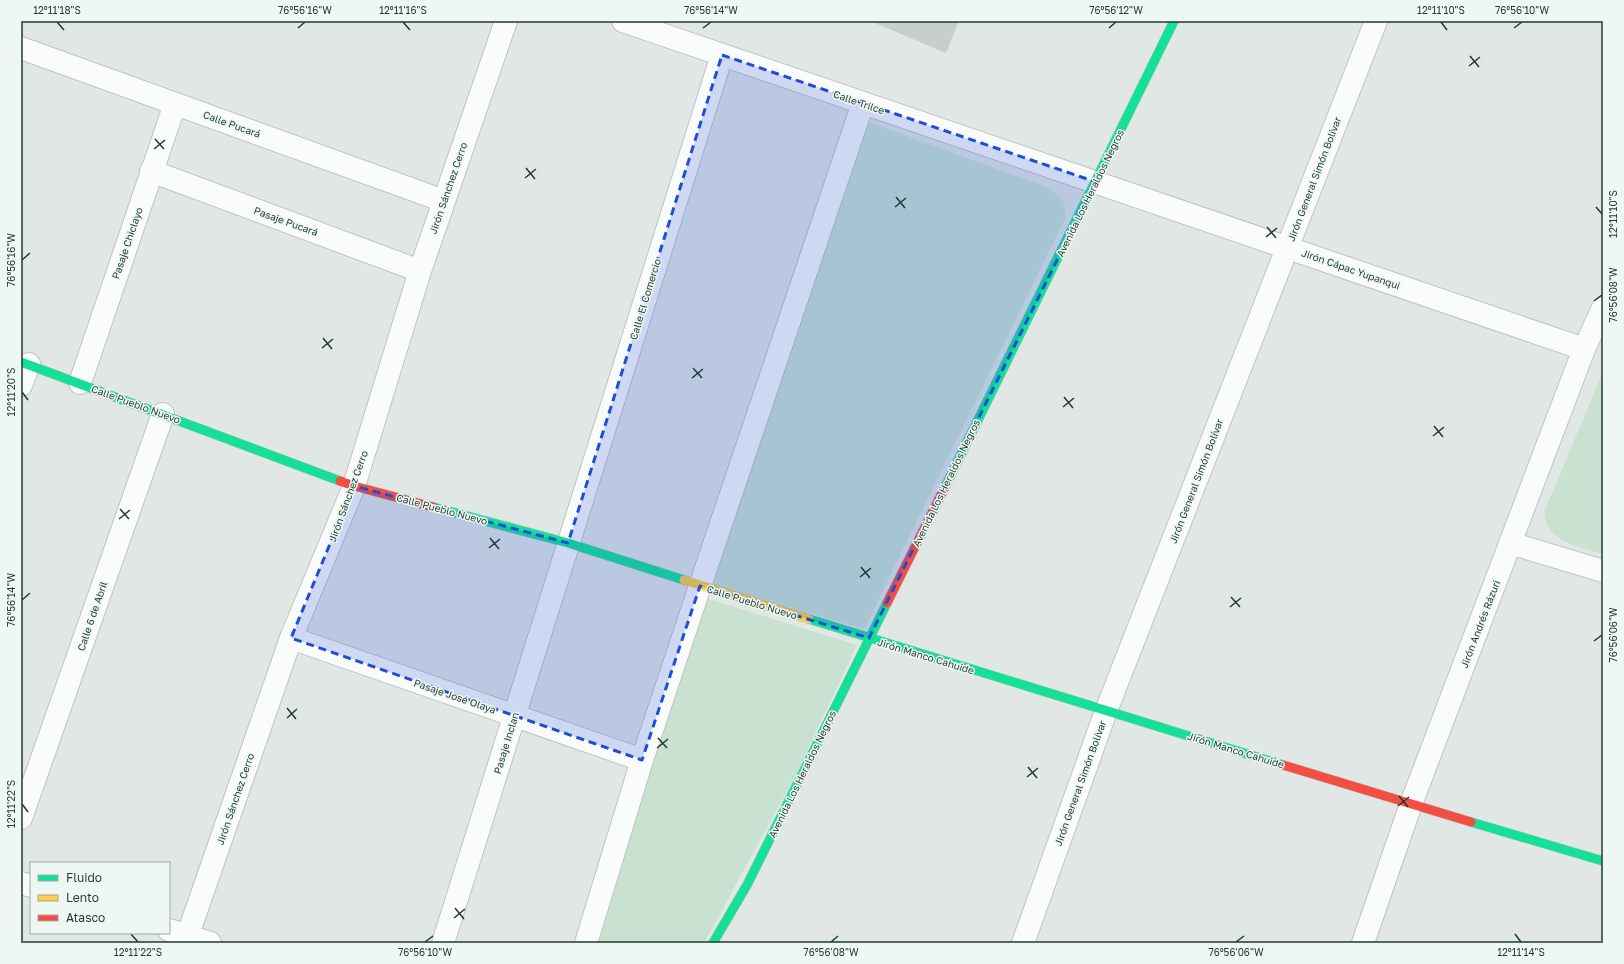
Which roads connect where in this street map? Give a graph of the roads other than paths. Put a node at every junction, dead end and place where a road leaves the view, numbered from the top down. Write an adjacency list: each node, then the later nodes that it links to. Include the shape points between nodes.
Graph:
1 (506, 21): 12 (street, Jirón Sánchez Cerro)
2 (623, 21): 5 (street, Calle Trilce)
3 (1174, 21): 11 (street, Avenida Los Heraldos Negros)
4 (1376, 21): 13 (street, Jirón General Simón Bolívar)
5 (659, 27): 7 (street, Calle Trilce)
6 (21, 48): 9 (street, Calle Pucará)
7 (722, 55): 8 (street, Calle Trilce); 22 (street, Calle El Comercio)
8 (863, 103): 11 (street, Calle Trilce); 25 (street)
9 (175, 104): 10 (street, Pasaje Chiclayo); 12 (street, Calle Pucará)
10 (152, 171): 14 (street, Pasaje Pucará); 18 (street, Pasaje Chiclayo)
11 (1096, 182): 13 (street, Jirón Cápac Yupanqui); 27 (street, Avenida Los Heraldos Negros)
12 (444, 201): 14 (street, Jirón Sánchez Cerro)
13 (1287, 248): 16 (street, Jirón Cápac Yupanqui); 28 (street, Jirón General Simón Bolívar)
14 (420, 271): 21 (street, Jirón Sánchez Cerro)
15 (1603, 308): 16 (street, Jirón Andrés Rázuri)
16 (1584, 349): 23 (street, Jirón Andrés Rázuri)
17 (25, 363): 18 (street, Calle Pueblo Nuevo); 19 (street)
18 (80, 384): 20 (street, Calle Pueblo Nuevo)
19 (21, 385)
20 (163, 414): 21 (street, Calle Pueblo Nuevo); 32 (street, Calle 6 de Abril)
21 (354, 486): 22 (street, Calle Pueblo Nuevo); 26 (street, Jirón Sánchez Cerro)
22 (568, 543): 25 (street, Calle Pueblo Nuevo); 29 (street, Pasaje Inclan)
23 (1510, 543): 24 (street); 31 (street, Jirón Andrés Rázuri)
24 (1603, 571)
25 (700, 586): 27 (street, Calle Pueblo Nuevo); 30 (street)
26 (291, 638): 29 (street, Pasaje José Olaya); 34 (street, Jirón Sánchez Cerro)
27 (869, 638): 28 (street, Jirón Manco Cahuide); 38 (street, Avenida Los Heraldos Negros, via 747,885)
28 (1106, 711): 31 (street, Jirón Manco Cahuide); 39 (street, Jirón General Simón Bolívar)
29 (514, 716): 30 (street, Pasaje José Olaya); 36 (street, Pasaje Inclan)
30 (642, 760): 37 (street)
31 (1411, 804): 33 (street, Jirón Manco Cahuide); 40 (street, Jirón Andrés Rázuri)
32 (21, 818)
33 (1603, 861)
34 (180, 936): 35 (street)
35 (210, 943)
36 (443, 943)
37 (586, 943)
38 (714, 943)
39 (1023, 943)
40 (1362, 943)

